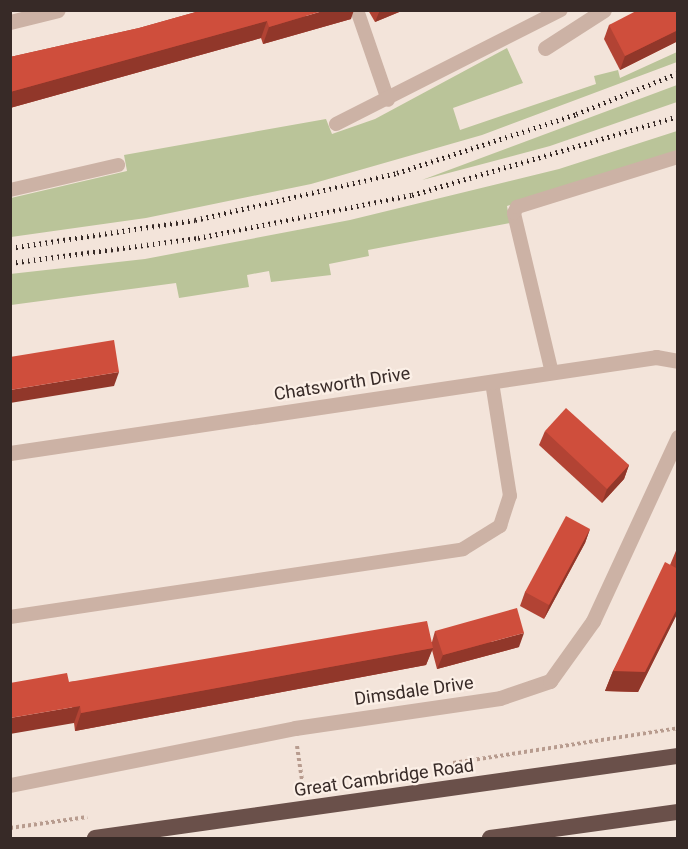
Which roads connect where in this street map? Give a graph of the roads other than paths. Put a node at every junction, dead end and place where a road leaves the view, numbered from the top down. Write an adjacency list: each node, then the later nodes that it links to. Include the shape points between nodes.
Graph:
1 (58, 10): 5 (street)
2 (357, 10): 7 (lane)
3 (561, 10): 7 (lane)
4 (604, 10): 6 (street)
5 (10, 22)
6 (544, 48)
7 (388, 100): 8 (lane)
8 (336, 124)
9 (678, 157): 13 (lane, via 517,207 514,213)
10 (118, 165): 11 (lane)
11 (10, 190)
12 (678, 362): 13 (street, Chatsworth Drive, via 657,357)
13 (552, 373): 14 (street, Chatsworth Drive)
14 (492, 382): 16 (street, Chatsworth Drive); 17 (lane, via 510,496 500,526 463,549)
15 (678, 437): 19 (street, Dimsdale Drive, via 593,621 550,681 500,698 295,728)
16 (10, 453)
17 (10, 617)
18 (678, 756): 21 (highway, Great Cambridge Road)
19 (10, 785)
20 (674, 812): 22 (highway)
21 (96, 838)
22 (490, 838)

